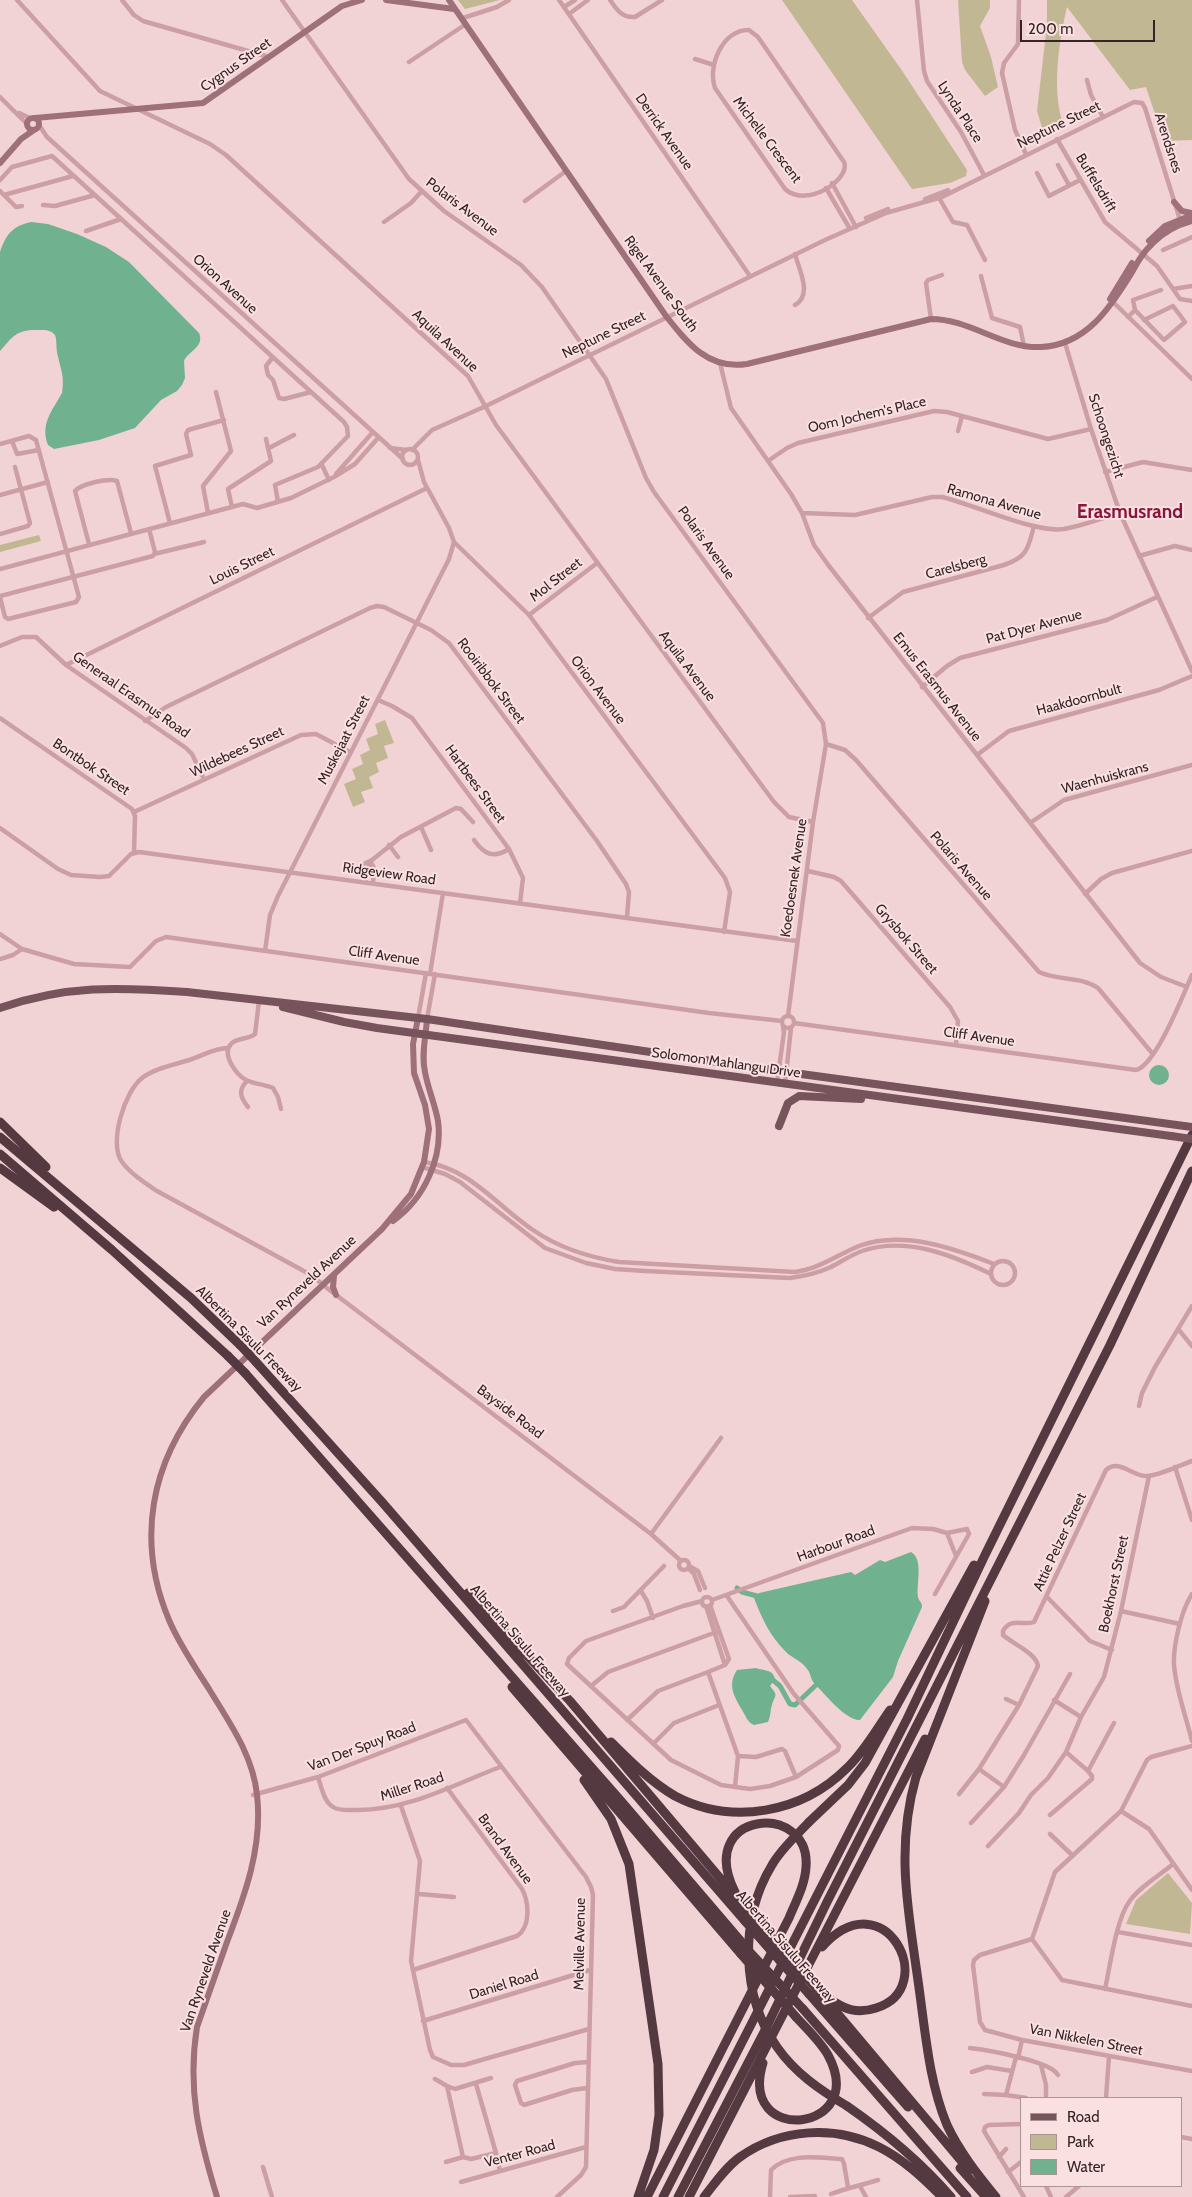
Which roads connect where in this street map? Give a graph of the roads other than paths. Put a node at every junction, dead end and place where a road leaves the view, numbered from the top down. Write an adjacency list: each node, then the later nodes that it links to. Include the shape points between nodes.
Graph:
1 (17, 0): 28 (street, Aquila Avenue, via 100,91)
2 (122, 0): 21 (street, via 142,21)
3 (282, 0): 20 (street, Polaris Avenue)
4 (362, 0): 15 (main road, Cygnus Street)
5 (386, 0): 17 (main road)
6 (449, 0): 17 (main road, Rigel Avenue South)
7 (509, 0): 19 (street)
8 (559, 0): 16 (street, Derrick Avenue)
9 (575, 0): 16 (street)
10 (588, 0): 18 (street)
11 (610, 0): 12 (street, via 619,12 630,18)
12 (662, 0)
13 (916, 0): 36 (street, Lynda Place, via 927,81)
14 (1020, 0): 32 (street, via 1018,44 1004,63 1002,73 1015,130)
15 (342, 3): 20 (main road, Cygnus Street)
16 (564, 7): 18 (street, Derrick Avenue)
17 (454, 9): 19 (main road, Rigel Avenue South)
18 (569, 14): 65 (street, Derrick Avenue)
19 (464, 21): 23 (street); 35 (main road, Rigel Avenue South)
20 (305, 32): 21 (main road, Cygnus Street); 44 (street, Polaris Avenue, via 394,161)
21 (268, 57): 28 (main road, Cygnus Street, via 203,103)
22 (695, 59): 24 (street)
23 (409, 62)
24 (714, 65): 41 (street, Michelle Crescent, via 722,45 742,30 754,34 844,162 844,174); 43 (street, Michelle Crescent, via 714,88 786,189 791,194 808,197)
25 (1087, 80): 29 (street, via 1091,96)
26 (0, 97): 30 (street, Orion Avenue)
27 (1137, 102): 29 (street, Neptune Street); 49 (street, Arendsnes, via 1144,108)
28 (138, 110): 30 (main road, Cygnus Street, via 52,118); 86 (street, Aquila Avenue, via 210,144 226,155 468,376)
29 (1103, 117): 31 (street, Neptune Street)
30 (33, 124): 33 (main road); 91 (street, Orion Avenue)
31 (1057, 139): 32 (street, Neptune Street); 40 (street, Buffelsdrift)
32 (1026, 154): 36 (street, Neptune Street)
33 (0, 163)
34 (1058, 166): 42 (street)
35 (566, 172): 48 (street); 74 (main road, Rigel Avenue South)
36 (984, 174): 47 (street, Neptune Street)
37 (1037, 174): 42 (street, via 1050,196)
38 (74, 176): 39 (street, via 52,156 12,167); 45 (street); 46 (street)
39 (0, 180)
40 (1080, 180): 42 (street); 61 (street, Buffelsdrift, via 1105,222)
41 (832, 184): 43 (street, Michelle Crescent); 57 (street)
42 (1069, 185)
43 (826, 188): 57 (street)
44 (421, 192): 55 (street); 80 (street, Polaris Avenue, via 526,269 542,286)
45 (2, 193): 51 (street, via 16,207)
46 (95, 195): 50 (street, via 55,206); 53 (street)
47 (938, 197): 57 (street, Neptune Street, via 890,210); 63 (street, via 953,222 967,226)
48 (525, 201)
49 (1174, 202): 52 (main road, via 1182,211); 56 (street, Arendsnes)
50 (43, 205)
51 (22, 206)
52 (1192, 214): 56 (main road, Rigel Avenue South)
53 (121, 219): 58 (street); 81 (street)
54 (1192, 220): 56 (main road, Rigel Avenue South)
55 (384, 222)
56 (1181, 222): 61 (main road, Rigel Avenue South, via 1161,229)
57 (852, 227): 62 (street, Neptune Street)
58 (86, 231)
59 (1192, 237): 60 (street)
60 (1163, 250)
61 (1142, 252): 68 (street, Buffelsdrift, via 1157,266); 70 (main road, Rigel Avenue South)
62 (795, 254): 65 (street, Neptune Street); 72 (street, via 805,296)
63 (985, 260)
64 (942, 275): 76 (street, via 926,283)
65 (750, 276): 74 (street, Neptune Street)
66 (981, 276): 79 (street, via 992,318 1020,327)
67 (1192, 286): 68 (street)
68 (1173, 289): 71 (street, via 1180,299)
69 (1161, 290): 73 (street, via 1134,300)
70 (1111, 301): 75 (street); 78 (main road, Rigel Avenue South, via 1087,330)
71 (1192, 301)
72 (795, 305)
73 (1135, 310): 75 (street); 77 (street)
74 (666, 316): 80 (street, Neptune Street); 82 (main road, Rigel Avenue South, via 691,346)
75 (1128, 316): 83 (street)
76 (932, 319): 79 (main road, Rigel Avenue South, via 958,322); 82 (main road, Rigel Avenue South, via 747,364)
77 (1144, 320): 77 (street, via 1164,340 1185,322 1173,306)
78 (1065, 343): 79 (main road, Rigel Avenue South); 89 (street, Schoongezicht)
79 (1024, 346)
80 (589, 355): 86 (street, Neptune Street); 153 (street, Polaris Avenue, via 608,383 649,484 818,715 825,730)
81 (273, 357): 85 (street); 85 (street, via 266,366 279,398)
82 (720, 364): 107 (street, Emus Erasmus Avenue, via 731,408)
83 (1192, 379)
84 (216, 392): 88 (street)
85 (311, 392): 108 (street, via 344,422 349,432)
86 (486, 406): 94 (street, Neptune Street, via 432,430); 136 (street, Aquila Avenue)
87 (962, 416): 89 (street, Oom Jochem's Place, via 1048,439); 90 (street); 107 (street, Oom Jochem's Place, via 939,411 924,413 798,443)
88 (224, 420): 121 (street, via 231,451 203,486); 124 (street, via 188,430 191,455 155,466)
89 (1091, 429): 112 (street, Schoongezicht)
90 (958, 431)
91 (372, 433): 93 (street, Orion Avenue); 98 (street)
92 (294, 435): 99 (street)
93 (378, 438): 100 (street, Orion Avenue); 103 (street)
94 (422, 438): 102 (street, Neptune Street); 104 (street)
95 (266, 439): 99 (street)
96 (12, 441): 97 (street); 101 (street, via 33,437); 101 (street, via 17,454)
97 (0, 444)
98 (360, 446): 103 (street); 114 (street)
99 (269, 448): 120 (street, via 270,462 228,489)
100 (388, 448): 102 (street); 105 (street, Orion Avenue)
101 (38, 450): 115 (street)
102 (410, 450): 104 (street); 105 (street, via 404,453)
103 (366, 451): 114 (street, via 355,464)
104 (417, 453): 106 (street)
105 (403, 459): 109 (street)
106 (418, 460): 109 (street); 113 (street, Orion Avenue)
107 (768, 461): 123 (street, Emus Erasmus Avenue)
108 (322, 465): 114 (street); 119 (street, via 274,485)
109 (411, 465): 113 (street, Orion Avenue)
110 (16, 467): 117 (street)
111 (1192, 470): 112 (street, via 1143,462)
112 (1106, 472): 122 (street, Schoongezicht)
113 (421, 474): 116 (street, Orion Avenue)
114 (332, 478): 119 (street)
115 (48, 482): 117 (street); 132 (street)
116 (427, 488): 130 (street, Orion Avenue, via 450,528); 146 (street, Louis Street)
117 (22, 489): 118 (street); 128 (street, via 30,524)
118 (0, 495)
119 (278, 502): 120 (street, via 257,508 245,504)
120 (232, 507): 121 (street)
121 (208, 513): 124 (street)
122 (1120, 513): 125 (street, Ramona Avenue, via 1065,529); 135 (street, Schoongezicht)
123 (802, 514): 125 (street, Ramona Avenue, via 855,515 932,497); 143 (street, Emus Erasmus Avenue, via 814,545)
124 (170, 523): 126 (street)
125 (1034, 526): 143 (street, Carelsberg, via 1027,552 1018,560 903,592)
126 (149, 529): 127 (street); 134 (street)
127 (131, 533): 131 (street); 131 (street, via 117,481 79,487 75,491)
128 (0, 534)
129 (204, 542): 134 (street)
130 (454, 542): 142 (street, Orion Avenue); 144 (street, Muskejaat Street, via 449,559)
131 (89, 544): 132 (street)
132 (66, 550): 137 (street); 138 (street)
133 (1192, 550): 135 (street, via 1175,546)
134 (154, 554): 138 (street)
135 (1139, 556): 140 (street, Schoongezicht)
136 (597, 563): 142 (street, Mol Street); 160 (street, Aquila Avenue, via 774,802 789,817)
137 (0, 569)
138 (73, 577): 139 (street); 141 (street, via 78,597 76,602 8,619)
139 (0, 597): 141 (street)
140 (1157, 597): 147 (street, Schoongezicht); 149 (street, Pat Dyer Avenue, via 1107,620 960,658)
141 (1, 605)
142 (529, 616): 183 (street, Orion Avenue, via 725,878 730,892)
143 (868, 618): 149 (street, Emus Erasmus Avenue)
144 (417, 622): 150 (street, Muskejaat Street); 152 (street, Rooiribbok Street, via 380,606 370,608); 182 (street, Rooiribbok Street, via 449,643 597,841 628,888)
145 (0, 646): 146 (street, Generaal Erasmus Road, via 22,637 36,637)
146 (66, 664): 152 (street, Generaal Erasmus Road)
147 (1192, 671)
148 (1192, 676): 155 (street, Haakdoornbult, via 1159,690 1009,730)
149 (922, 687): 155 (street, Emus Erasmus Avenue)
150 (378, 700): 154 (street, Muskejaat Street); 166 (street, Hartbees Street, via 412,718)
151 (0, 718): 158 (street, Bontbok Street)
152 (145, 720): 157 (street, Generaal Erasmus Road, via 192,754)
153 (826, 744): 160 (street, Koedoesnek Avenue); 204 (street, Polaris Avenue, via 845,750 856,760 1039,972 1052,978 1087,982 1098,988)
154 (350, 752): 157 (street, Wildebees Street, via 316,734 305,734); 175 (street, Muskejaat Street)
155 (977, 755): 161 (street, Emus Erasmus Avenue)
156 (1192, 765): 161 (street, Waenhuiskrans, via 1064,800)
157 (204, 779): 158 (street, Wildebees Street)
158 (134, 812): 170 (street, Bontbok Street)
159 (473, 822): 162 (street, via 456,808)
160 (813, 822): 176 (street, Koedoesnek Avenue)
161 (1030, 823): 180 (street, Emus Erasmus Avenue)
162 (421, 827): 165 (street); 167 (street)
163 (0, 828): 170 (street, via 58,870 71,875 109,876)
164 (474, 840): 169 (street)
165 (389, 845): 171 (street); 173 (street)
166 (508, 849): 169 (street, via 500,855); 181 (street, Hartbees Street, via 523,878)
167 (431, 850)
168 (1192, 851): 180 (street, via 1112,873 1095,883)
169 (483, 852): 172 (street)
170 (134, 853): 175 (street, Ridgeview Road)
171 (398, 857)
172 (482, 858)
173 (372, 862): 174 (street); 177 (street); 178 (street)
174 (354, 869)
175 (289, 872): 177 (street, Ridgeview Road); 187 (street, Muskejaat Street, via 272,908)
176 (808, 872): 185 (street, Koedoesnek Avenue); 202 (street, Grysbok Street, via 834,877 841,882 939,993 957,1017)
177 (366, 882): 178 (street, Ridgeview Road)
178 (372, 883): 179 (street, Ridgeview Road)
179 (443, 893): 181 (street, Ridgeview Road); 189 (street)
180 (1085, 894): 191 (street, Emus Erasmus Avenue, via 1144,967)
181 (520, 903): 182 (street, Ridgeview Road)
182 (627, 917): 183 (street, Ridgeview Road)
183 (724, 932): 185 (street, Ridgeview Road)
184 (0, 934): 186 (street, Cliff Avenue)
185 (797, 941): 194 (street, Koedoesnek Avenue)
186 (22, 949): 187 (street, Cliff Avenue, via 74,964 121,968 133,965 163,938); 188 (street)
187 (265, 951): 189 (street, Cliff Avenue)
188 (0, 959)
189 (431, 974): 195 (street); 196 (street); 197 (street, Cliff Avenue)
190 (1192, 976): 191 (street)
191 (1187, 987): 204 (street, via 1165,1036)
192 (259, 1001): 193 (main road, Solomon Mahlangu Drive, via 187,992 92,988 46,994); 195 (main road, Solomon Mahlangu Drive); 200 (main road, Solomon Mahlangu Drive, via 344,1022); 203 (street, Bayside Road, via 256,1034 234,1042)
193 (0, 1008)
194 (788, 1016): 197 (street); 198 (street, via 792,1018)
195 (418, 1018): 196 (main road, Solomon Mahlangu Drive); 200 (main road, Van Ryneveld Avenue)
196 (427, 1019): 201 (main road, Van Ryneveld Avenue); 205 (main road, Solomon Mahlangu Drive)
197 (782, 1021): 199 (street)
198 (793, 1025): 199 (street, Cliff Avenue); 202 (street, Cliff Avenue); 205 (street)
199 (783, 1027): 205 (street)
200 (414, 1032): 201 (main road, Solomon Mahlangu Drive); 218 (main road, Van Ryneveld Avenue, via 414,1073 429,1129)
201 (426, 1034): 207 (main road, Solomon Mahlangu Drive); 219 (main road, Van Ryneveld Avenue, via 424,1072 434,1101 438,1129)
202 (956, 1045): 204 (street, Cliff Avenue, via 1129,1070 1139,1069)
203 (228, 1048): 206 (street, via 229,1060); 228 (street, Bayside Road, via 215,1049 142,1078 120,1116 118,1140 121,1161 157,1191 306,1272)
204 (1152, 1053)
205 (782, 1071): 207 (street); 208 (street); 214 (main road, Solomon Mahlangu Drive)
206 (247, 1081): 210 (street, via 241,1092); 211 (street, via 272,1088)
207 (777, 1083): 208 (main road, Solomon Mahlangu Drive)
208 (786, 1084): 209 (main road, Solomon Mahlangu Drive)
209 (938, 1105): 213 (main road, via 799,1096 788,1103); 216 (main road, Solomon Mahlangu Drive, bridge)
210 (248, 1107)
211 (281, 1109)
212 (0, 1122): 223 (highway)
213 (779, 1126)
214 (1192, 1127)
215 (0, 1137): 223 (highway, Albertina Sisulu Freeway)
216 (1192, 1137): 235 (highway)
217 (0, 1154): 224 (highway, Albertina Sisulu Freeway)
218 (423, 1164): 219 (street); 222 (main road, Van Ryneveld Avenue, via 411,1194)
219 (433, 1166): 222 (main road, Van Ryneveld Avenue, via 409,1208); 225 (street, via 465,1176 532,1230 594,1258 795,1272 819,1266 865,1244 898,1240 938,1245); 227 (street, via 460,1182 544,1248 567,1258 609,1268 790,1278 817,1272 861,1251 899,1246 934,1251)
220 (0, 1168): 224 (highway)
221 (1192, 1171): 244 (highway, via 1110,1345)
222 (382, 1229): 226 (main road, Van Ryneveld Avenue)
223 (124, 1240): 239 (highway, Albertina Sisulu Freeway, bridge, via 240,1345)
224 (112, 1250): 240 (highway, Albertina Sisulu Freeway, bridge, via 245,1373)
225 (994, 1264): 227 (street); 227 (street, via 1001,1261 1011,1263 1016,1270 1014,1278 1008,1284 1000,1285)
226 (334, 1274): 228 (main road, Van Ryneveld Avenue); 229 (main road)
227 (991, 1274)
228 (323, 1286): 229 (street, Bayside Road); 289 (main road, Van Ryneveld Avenue, via 204,1397 190,1414 171,1446 158,1482 151,1525 151,1548 163,1605 177,1636 244,1748)
229 (336, 1295): 243 (street, Bayside Road)
230 (1192, 1306): 231 (street)
231 (1179, 1330): 232 (street); 233 (street, via 1155,1367)
232 (1192, 1346)
233 (1139, 1406)
234 (721, 1438): 243 (street)
235 (1036, 1453): 263 (highway); 360 (highway, via 907,1719)
236 (1192, 1460): 237 (street)
237 (1175, 1467): 238 (street); 241 (street)
238 (1149, 1476): 254 (street, Attie Pelzer Street, via 1118,1466 1108,1468); 256 (street, Boekhorst Street)
239 (382, 1502): 268 (highway); 311 (highway, Albertina Sisulu Freeway, bridge, via 745,1921)
240 (367, 1511): 275 (highway); 306 (highway, Albertina Sisulu Freeway)
241 (1192, 1520)
242 (947, 1533): 245 (street); 245 (street, Harbour Road, via 969,1531); 252 (street, Harbour Road, via 912,1528)
243 (651, 1534): 246 (street, Bayside Road)
244 (1004, 1551): 265 (highway); 361 (highway)
245 (956, 1556): 250 (street)
246 (681, 1561): 248 (street, via 687,1560); 248 (street, via 680,1568)
247 (664, 1566): 249 (street)
248 (688, 1567): 253 (street, via 698,1571)
249 (641, 1591): 255 (street, via 621,1609); 257 (street)
250 (935, 1594)
251 (1192, 1594): 258 (street)
252 (727, 1596): 253 (street, Harbour Road); 285 (street, via 798,1699 837,1742 839,1748)
253 (705, 1597): 257 (street, Harbour Road); 259 (street)
254 (1048, 1597): 260 (street, via 1090,1641); 270 (street, Attie Pelzer Street, via 1034,1622 1014,1622 1003,1631 1003,1635 1038,1664)
255 (613, 1611)
256 (1121, 1611): 258 (street); 260 (street, Boekhorst Street)
257 (653, 1618): 264 (street, Harbour Road, via 584,1642 567,1660 567,1664)
258 (1180, 1624): 276 (street, via 1174,1668)
259 (717, 1631): 261 (street, via 729,1659 725,1665); 264 (street, via 608,1672)
260 (1112, 1650): 271 (street, Boekhorst Street, via 1108,1669)
261 (708, 1672): 269 (street); 273 (street, via 658,1691)
262 (1070, 1674): 267 (street)
263 (909, 1681): 268 (highway, via 859,1755 830,1783 800,1801 748,1813 723,1811 675,1796 631,1762); 368 (highway, bridge, via 865,1763 772,1866 762,1884 749,1934 748,1961 755,2000 776,2046 807,2080 906,2150)
264 (591, 1686): 273 (street)
265 (950, 1687): 309 (highway); 371 (highway, via 908,1806 904,1876 928,2052 940,2105 966,2158)
266 (1006, 1699): 270 (street)
267 (1054, 1700): 271 (street); 287 (street)
268 (570, 1701): 302 (highway)
269 (719, 1705): 277 (street, via 674,1723); 280 (street)
270 (1019, 1705): 282 (street)
271 (1081, 1717): 279 (street, Boekhorst Street)
272 (466, 1720): 281 (street, Melville Avenue); 284 (street, Van Der Spuy Road)
273 (627, 1720): 277 (street)
274 (1114, 1723): 283 (street)
275 (545, 1728): 306 (highway); 358 (highway, via 611,1819 633,1881 660,2094 654,2150)
276 (1192, 1741)
277 (653, 1744): 286 (street, via 671,1760 721,1785)
278 (1192, 1746): 292 (street, via 1149,1758)
279 (1066, 1752): 283 (street); 296 (street, Boekhorst Street, via 1022,1810)
280 (738, 1756): 285 (street, via 756,1757 782,1749); 286 (street)
281 (500, 1767): 288 (street, Miller Road); 308 (street, Melville Avenue, via 591,1887)
282 (979, 1769): 287 (street); 290 (street)
283 (1088, 1771): 293 (street, via 1092,1779)
284 (318, 1777): 289 (street, Van Der Spuy Road); 291 (street, Miller Road, via 328,1803 336,1809 376,1810)
285 (796, 1777): 286 (street, via 762,1788)
286 (735, 1787)
287 (1004, 1787): 294 (street)
288 (447, 1788): 291 (street, Miller Road); 307 (street, Brand Avenue, via 522,1888 527,1901 525,1926 517,1936)
289 (255, 1792): 355 (main road, Van Ryneveld Avenue, via 246,1892 197,2028 193,2050 195,2112)
290 (959, 1794)
291 (401, 1806): 300 (street, via 420,1860)
292 (1121, 1811): 297 (street); 298 (street, via 1148,1830)
293 (1050, 1815)
294 (972, 1823)
295 (1050, 1834): 297 (street)
296 (988, 1846)
297 (1072, 1855): 304 (street, via 1054,1874)
298 (1173, 1864): 299 (street); 303 (street, via 1130,1901)
299 (1192, 1890)
300 (418, 1894): 301 (street); 307 (street)
301 (454, 1898)
302 (744, 1907): 311 (highway, bridge); 359 (highway, via 726,1873 727,1851 732,1841 747,1826 758,1823 772,1822 785,1827 797,1836 802,1845 806,1866 803,1883 789,1918)
303 (1118, 1932): 305 (street); 310 (street)
304 (1032, 1939): 310 (street, via 1062,1980); 316 (street, Van Nikkelen Street, via 980,1955 972,1965 983,2028)
305 (1192, 1945)
306 (742, 1950): 313 (highway, bridge, via 832,2065 835,2082 832,2099 814,2118 800,2122 774,2113 760,2089 763,2064); 369 (highway, Albertina Sisulu Freeway, bridge, via 803,2009)
307 (413, 1970): 314 (street)
308 (590, 1970): 314 (street, Daniel Road); 315 (street, Melville Avenue)
309 (805, 1972): 311 (highway, via 831,1936 855,1925 884,1930 902,1952 903,1981 898,1992 882,2006 864,2011 847,2010); 313 (highway)
310 (1106, 1989): 312 (street)
311 (814, 1991): 370 (highway, Albertina Sisulu Freeway); 371 (highway)
312 (1192, 2006)
313 (785, 2012): 362 (highway)
314 (423, 2021): 315 (street, via 433,2057 460,2066)
315 (589, 2029): 320 (street, Melville Avenue)
316 (1022, 2040): 318 (street, Van Nikkelen Street); 319 (street)
317 (970, 2048): 319 (street)
318 (1109, 2056): 323 (street, Van Nikkelen Street); 335 (street)
319 (1017, 2058): 321 (street); 322 (street)
320 (588, 2062): 330 (street, Melville Avenue); 330 (street, via 575,2062 517,2081 515,2085 524,2105)
321 (1041, 2065): 325 (street); 334 (street)
322 (1012, 2071): 324 (street, via 988,2067); 332 (street)
323 (1192, 2071)
324 (972, 2072)
325 (1058, 2075)
326 (491, 2078): 328 (street)
327 (435, 2079): 329 (street)
328 (476, 2084): 329 (street, via 455,2089); 339 (street)
329 (447, 2086): 340 (street)
330 (588, 2088): 337 (street, Melville Avenue)
331 (984, 2094): 332 (street)
332 (1006, 2095): 333 (street)
333 (1020, 2097)
334 (1046, 2097)
335 (1106, 2097)
336 (1020, 2124): 341 (street, via 985,2127 984,2134)
337 (586, 2147): 345 (street, Venter Road); 357 (street, Melville Avenue, via 584,2172)
338 (1006, 2149): 341 (street)
339 (496, 2153): 340 (street, via 471,2160); 345 (street)
340 (463, 2157): 342 (street)
341 (999, 2157): 346 (street)
342 (446, 2162)
343 (1020, 2163): 346 (street)
344 (263, 2167): 356 (street)
345 (500, 2170): 348 (street, Venter Road)
346 (1008, 2172): 372 (street)
347 (878, 2180): 349 (street)
348 (462, 2182)
349 (860, 2186): 350 (street); 366 (street)
350 (848, 2187): 352 (street); 364 (street, via 842,2159 800,2158 771,2170)
351 (1078, 2187): 354 (street)
352 (831, 2194)
353 (815, 2196): 365 (street)
354 (1067, 2196)
355 (217, 2197)
356 (272, 2197)
357 (557, 2197)
358 (638, 2197)
359 (647, 2197)
360 (663, 2197)
361 (678, 2197)
362 (689, 2197)
363 (704, 2197): 367 (highway, via 725,2171 756,2148 776,2139 836,2132 880,2147 917,2172)
364 (770, 2197)
365 (790, 2197)
366 (866, 2197)
367 (942, 2197)
368 (951, 2197)
369 (967, 2197)
370 (986, 2197)
371 (994, 2197)
372 (1024, 2197)

